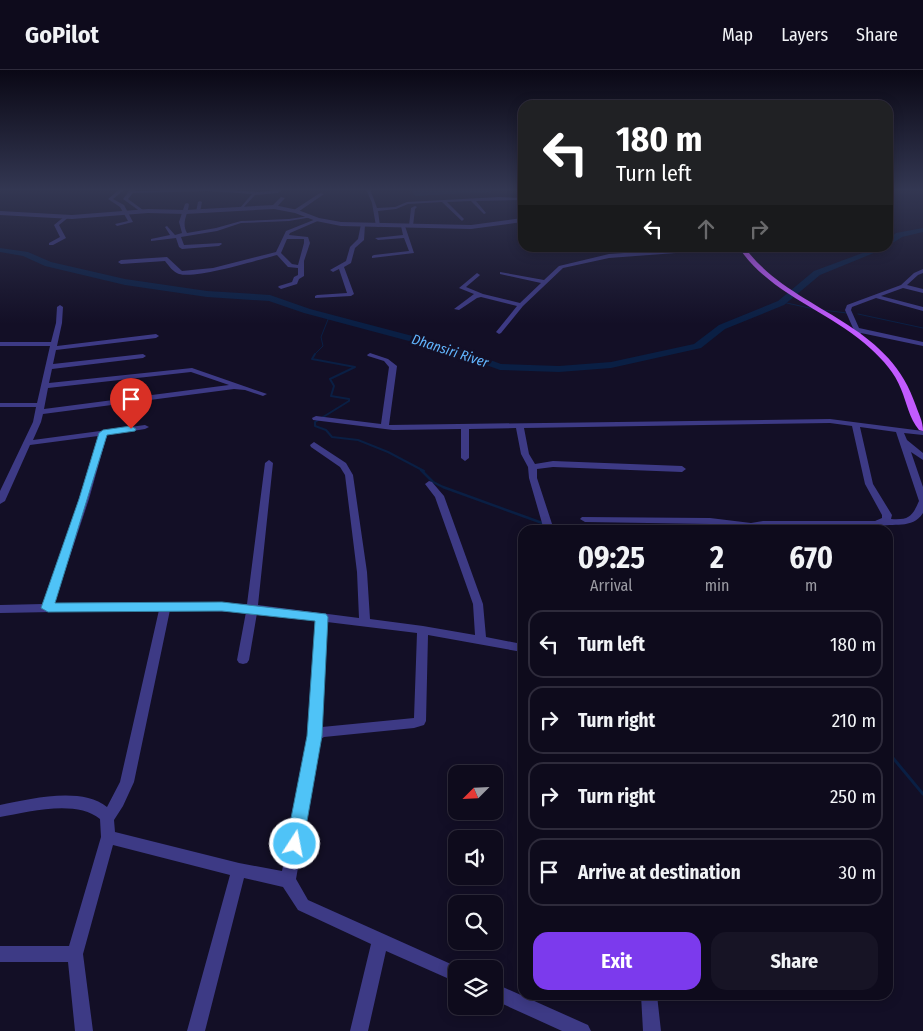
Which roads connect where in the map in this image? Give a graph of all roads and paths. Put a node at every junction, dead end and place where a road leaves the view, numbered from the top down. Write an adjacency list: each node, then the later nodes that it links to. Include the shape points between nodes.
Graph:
1 (61, 234): 12 (street, via 63,238)
2 (174, 234): 7 (street)
3 (185, 234): 7 (street)
4 (201, 234): 14 (street)
5 (288, 234): 9 (street)
6 (361, 234): 20 (street, via 360,240 352,247 349,262)
7 (176, 236): 11 (street); 14 (street, via 182,247)
8 (406, 236): 10 (street); 18 (street, via 411,253)
9 (285, 237): 17 (street); 21 (street, via 306,238)
10 (378, 238)
11 (153, 240)
12 (51, 244)
13 (219, 244): 14 (street)
14 (205, 245)
15 (662, 252): 26 (street, via 593,259 561,267)
16 (745, 252): 38 (main road, via 772,279)
17 (278, 253): 19 (street, via 185,273 174,269 165,258); 21 (street, via 290,266)
18 (374, 257)
19 (121, 262)
20 (341, 266): 22 (street); 31 (street, via 351,294)
21 (302, 267): 28 (street, via 296,283)
22 (333, 270)
23 (923, 271): 27 (street)
24 (502, 273): 26 (street)
25 (477, 275): 30 (street, via 462,288)
26 (547, 282): 33 (street)
27 (903, 286): 29 (street); 32 (street)
28 (281, 287)
29 (923, 291)
30 (481, 295): 33 (street); 35 (street)
31 (317, 297)
32 (878, 297): 36 (street); 38 (street, via 849,306)
33 (521, 305): 37 (street)
34 (60, 308): 42 (street)
35 (458, 309)
36 (923, 309)
37 (499, 332)
38 (857, 332): 41 (street); 57 (main road, via 898,374 914,416)
39 (156, 336): 42 (street)
40 (0, 344): 42 (street)
41 (923, 344)
42 (55, 346): 45 (street)
43 (370, 355): 54 (street, via 386,360 392,366)
44 (143, 356): 45 (street)
45 (50, 367): 46 (street)
46 (45, 386): 47 (street, via 192,370); 50 (street)
47 (242, 388): 48 (street); 50 (street)
48 (263, 394)
49 (0, 406): 50 (street)
50 (40, 408): 62 (street)
51 (316, 418): 54 (street)
52 (855, 423): 56 (street, via 810,420); 58 (street); 73 (street, via 869,484 887,515)
53 (145, 427): 59 (street)
54 (385, 427): 55 (street)
55 (465, 427): 56 (street); 65 (street)
56 (520, 427): 67 (street, via 525,454)
57 (923, 428)
58 (899, 429): 60 (street); 61 (street)
59 (103, 433): 62 (street); 78 (street)
60 (923, 433)
61 (904, 442): 64 (street); 71 (street)
62 (28, 443): 70 (street)
63 (314, 445): 82 (street, via 344,465 349,475)
64 (923, 457)
65 (465, 458)
66 (269, 463): 79 (street)
67 (532, 467): 68 (street, via 553,464); 74 (street)
68 (682, 469)
69 (430, 484): 84 (street, via 439,496 478,604)
70 (0, 501)
71 (923, 501): 73 (street, via 918,516 911,520)
72 (585, 519): 75 (street, via 710,521)
73 (883, 522): 76 (street)
74 (547, 525)
75 (732, 525)
76 (816, 525)
77 (165, 606): 78 (street); 79 (street); 89 (street, via 127,782)
78 (48, 608): 80 (street)
79 (252, 608): 81 (street); 86 (street)
80 (0, 609)
81 (322, 617): 82 (street); 87 (street)
82 (365, 622): 83 (street)
83 (423, 630): 84 (street); 87 (street, via 420,721 321,732)
84 (481, 640): 85 (street)
85 (518, 647)
86 (243, 660)
87 (315, 736): 92 (street)
88 (0, 812): 89 (street, via 61,802 87,804 103,812)
89 (107, 819): 90 (street)
90 (108, 837): 91 (street); 95 (street)
91 (239, 870): 92 (street); 100 (street)
92 (288, 880): 93 (street, via 303,905)
93 (380, 940): 96 (street); 101 (street)
94 (0, 954): 95 (street)
95 (75, 954): 99 (street)
96 (448, 970)
97 (503, 995): 102 (street)
98 (649, 1000): 103 (street)
99 (84, 1031)
100 (196, 1031)
101 (358, 1031)
102 (582, 1031)
103 (652, 1031)

